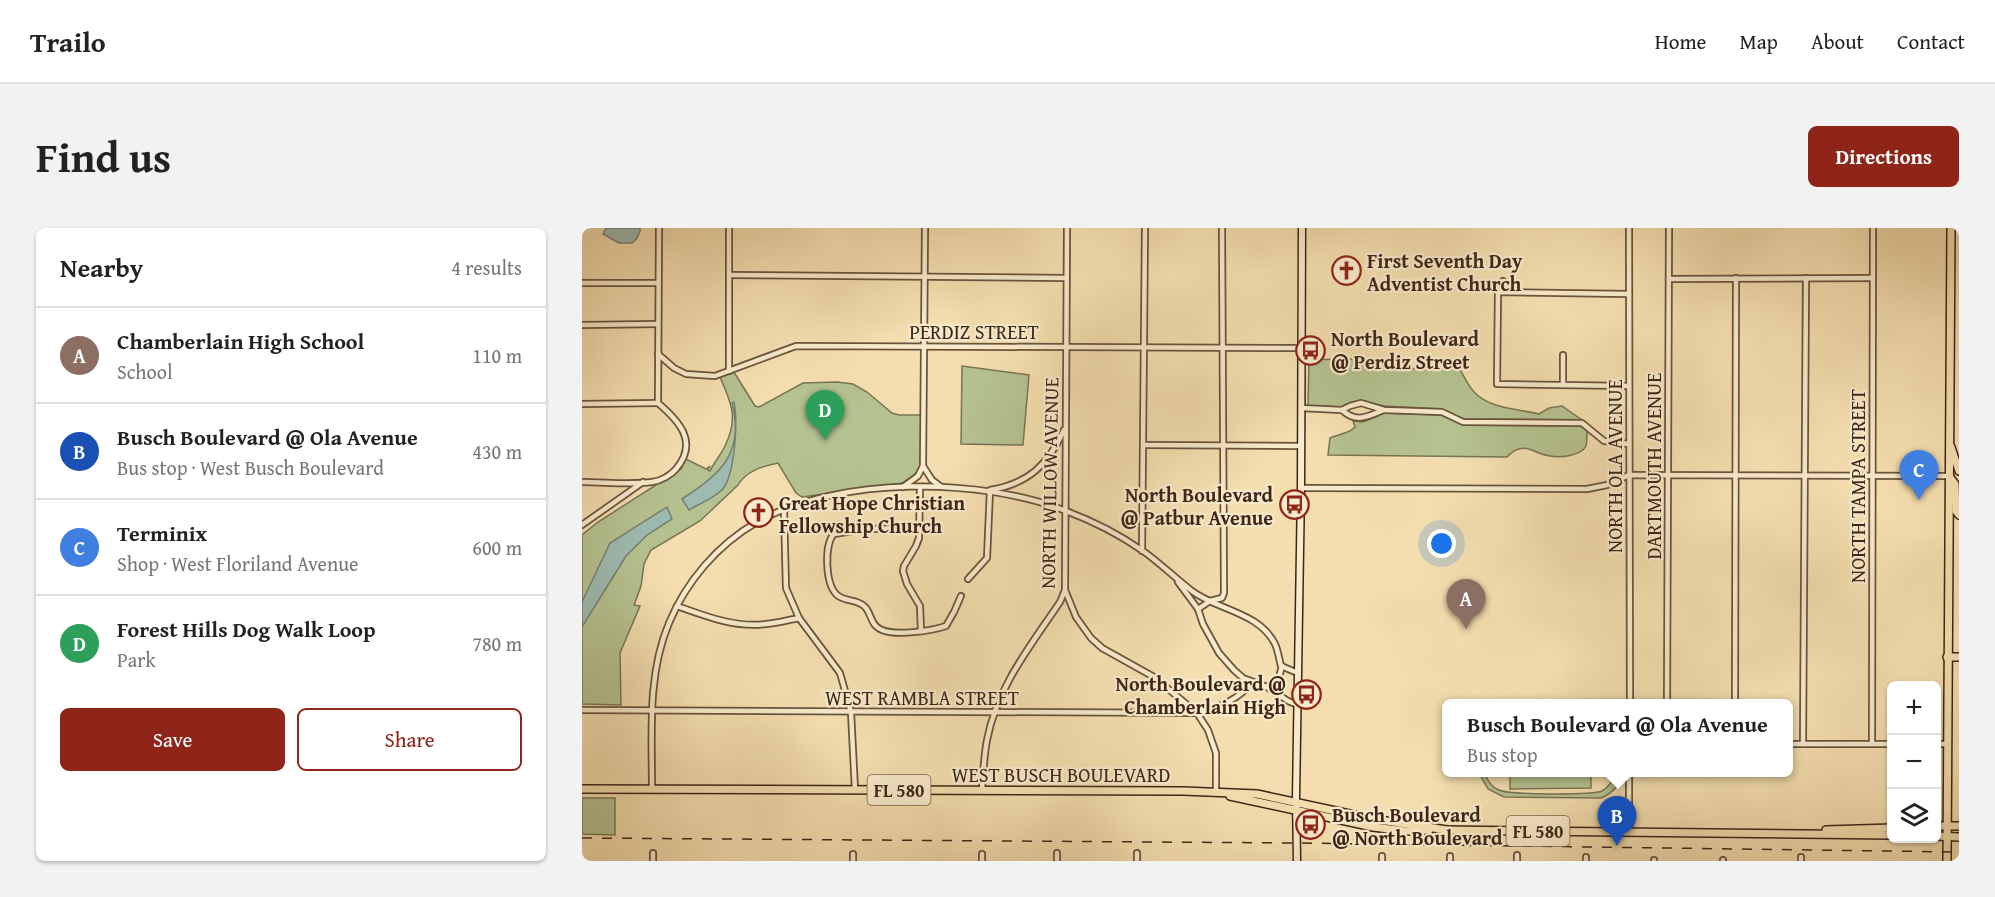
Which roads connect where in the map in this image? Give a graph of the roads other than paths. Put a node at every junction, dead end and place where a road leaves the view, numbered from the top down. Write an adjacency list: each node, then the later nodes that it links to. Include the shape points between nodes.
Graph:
1 (659, 228): 21 (street)
2 (729, 228): 12 (street)
3 (925, 228): 13 (street)
4 (1067, 228): 14 (street, NORTH WILLOW AVENUE)
5 (1144, 228): 30 (street)
6 (1222, 228): 31 (street)
7 (1302, 228): 32 (street)
8 (1629, 228): 23 (street, NORTH OLA AVENUE)
9 (1669, 228): 18 (street, DARTMOUTH AVENUE)
10 (1874, 228): 17 (street, NORTH TAMPA STREET)
11 (1951, 228): 26 (main road)
12 (729, 275): 13 (street); 35 (street)
13 (924, 277): 14 (street); 28 (street)
14 (1066, 278): 29 (street, NORTH WILLOW AVENUE)
15 (1736, 278): 16 (street); 18 (street); 53 (street)
16 (1806, 278): 17 (street); 54 (street)
17 (1873, 278): 55 (street, NORTH TAMPA STREET)
18 (1669, 279): 52 (street, DARTMOUTH AVENUE)
19 (1503, 280): 22 (street)
20 (582, 283): 21 (street)
21 (658, 283): 24 (street)
22 (1498, 292): 23 (street); 36 (street, via 1497,384)
23 (1629, 294): 37 (street, NORTH OLA AVENUE)
24 (658, 324): 25 (street); 33 (street)
25 (582, 325)
26 (1949, 337): 27 (main road); 44 (main road)
27 (1959, 337)
28 (925, 345): 29 (street, PERDIZ STREET); 35 (street, PERDIZ STREET, via 796,346); 49 (street)
29 (1066, 346): 30 (street, PERDIZ STREET); 43 (street, NORTH WILLOW AVENUE)
30 (1144, 346): 31 (street, PERDIZ STREET); 46 (street)
31 (1223, 347): 32 (street, PERDIZ STREET); 47 (street)
32 (1301, 348): 40 (street)
33 (658, 354): 35 (street, PERDIZ STREET, via 686,374 715,376); 38 (street)
34 (1563, 355): 36 (street)
35 (729, 371)
36 (1563, 385): 37 (street)
37 (1629, 386): 45 (street, NORTH OLA AVENUE)
38 (658, 403): 39 (street); 58 (street, via 682,429 687,450 674,472 654,482)
39 (582, 404)
40 (1301, 408): 42 (street); 48 (street)
41 (1384, 410): 42 (street, via 1361,404); 42 (street, via 1362,419); 45 (street, via 1442,412 1464,422 1582,423 1604,441)
42 (1342, 411)
43 (1066, 428): 63 (street, via 1055,450 1030,476 1008,487); 65 (street, NORTH WILLOW AVENUE)
44 (1949, 442): 50 (main road); 56 (main road)
45 (1629, 444): 51 (street, NORTH OLA AVENUE)
46 (1144, 445): 47 (street); 69 (street)
47 (1224, 446): 48 (street); 74 (street, via 1224,592 1222,598)
48 (1301, 446): 62 (street)
49 (923, 466): 59 (street); 60 (street, via 918,476)
50 (1959, 471)
51 (1629, 475): 52 (street); 62 (street, via 1587,489); 85 (street, NORTH OLA AVENUE)
52 (1667, 475): 53 (street); 86 (street, DARTMOUTH AVENUE)
53 (1736, 475): 54 (street); 87 (street)
54 (1804, 475): 55 (street); 95 (street)
55 (1872, 475): 56 (street); 96 (street, NORTH TAMPA STREET)
56 (1949, 476): 66 (main road, via 1955,484); 79 (main road)
57 (582, 482): 58 (street)
58 (643, 482): 67 (street)
59 (940, 487): 61 (street); 63 (street)
60 (902, 488): 61 (street); 64 (street, via 828,496)
61 (920, 488): 68 (street)
62 (1301, 488): 82 (street)
63 (990, 490): 65 (street); 71 (street, via 987,558)
64 (784, 510): 75 (street, via 755,523 725,544 690,583); 77 (street, via 786,588)
65 (1065, 510): 69 (street); 72 (street, NORTH WILLOW AVENUE)
66 (1959, 515)
67 (582, 525)
68 (920, 528): 78 (street, via 903,571 920,606); 78 (street, via 843,532 834,534 828,544 830,580 837,595 862,604 873,623 884,631)
69 (1142, 551): 70 (street)
70 (1175, 577): 74 (street); 76 (street)
71 (968, 579)
72 (1065, 590): 92 (street, NORTH WILLOW AVENUE, via 1008,680); 93 (street, via 1076,617 1091,638 1154,677)
73 (961, 596): 78 (street, via 946,626)
74 (1210, 601): 76 (street); 81 (street, via 1248,617 1264,631 1275,643)
75 (677, 606): 77 (street, via 741,624 764,625); 90 (street, via 659,656)
76 (1198, 609): 83 (street, via 1219,653)
77 (799, 618): 91 (street, via 840,674)
78 (921, 631)
79 (1947, 657): 80 (main road); 99 (main road)
80 (1959, 657)
81 (1282, 666): 82 (street); 84 (street, via 1279,677)
82 (1299, 673): 88 (street)
83 (1252, 682): 84 (street); 93 (street, WEST RAMBLA STREET, via 1228,703)
84 (1267, 687): 88 (street)
85 (1629, 699)
86 (1667, 699)
87 (1735, 699)
88 (1298, 705): 106 (street)
89 (582, 710): 90 (street, WEST RAMBLA STREET)
90 (652, 711): 91 (street, WEST RAMBLA STREET); 102 (street)
91 (851, 712): 92 (street, WEST RAMBLA STREET); 103 (street)
92 (995, 712): 93 (street, WEST RAMBLA STREET); 104 (street, NORTH WILLOW AVENUE, via 987,738)
93 (1197, 713): 105 (street, via 1216,753)
94 (1793, 744): 95 (street)
95 (1803, 744): 96 (street)
96 (1872, 744): 97 (street)
97 (1887, 744)
98 (1941, 744): 99 (street)
99 (1948, 744): 109 (main road)
100 (1629, 777): 113 (street)
101 (582, 789): 102 (main road, WEST BUSCH BOULEVARD / FL 580)
102 (652, 789): 103 (main road, WEST BUSCH BOULEVARD / FL 580)
103 (855, 790): 104 (main road, WEST BUSCH BOULEVARD / FL 580)
104 (982, 790): 105 (main road, WEST BUSCH BOULEVARD / FL 580)
105 (1216, 793): 106 (main road, WEST BUSCH BOULEVARD / FL 580, via 1257,794); 107 (main road, WEST BUSCH BOULEVARD / FL 580)
106 (1296, 801): 107 (street); 112 (main road, WEST BUSCH BOULEVARD / FL 580, via 1372,819)
107 (1296, 811): 112 (main road, WEST BUSCH BOULEVARD / FL 580, via 1373,827); 129 (street)
108 (1941, 826): 109 (main road)
109 (1947, 826): 110 (main road); 117 (main road)
110 (1959, 826)
111 (1887, 828): 114 (main road, WEST BUSCH BOULEVARD / FL 580)
112 (1447, 830): 113 (main road, WEST BUSCH BOULEVARD / FL 580)
113 (1629, 832): 114 (main road, WEST BUSCH BOULEVARD / FL 580)
114 (1781, 834): 115 (main road, WEST BUSCH BOULEVARD / FL 580)
115 (1887, 835)
116 (1941, 836): 117 (main road)
117 (1947, 836): 118 (main road); 130 (main road)
118 (1959, 837)
119 (653, 853): 124 (street)
120 (1057, 853): 127 (street)
121 (1137, 853): 128 (street)
122 (854, 854): 125 (street)
123 (982, 854): 126 (street)
124 (653, 861)
125 (854, 861)
126 (982, 861)
127 (1057, 861)
128 (1137, 861)
129 (1297, 861)
130 (1947, 861)

